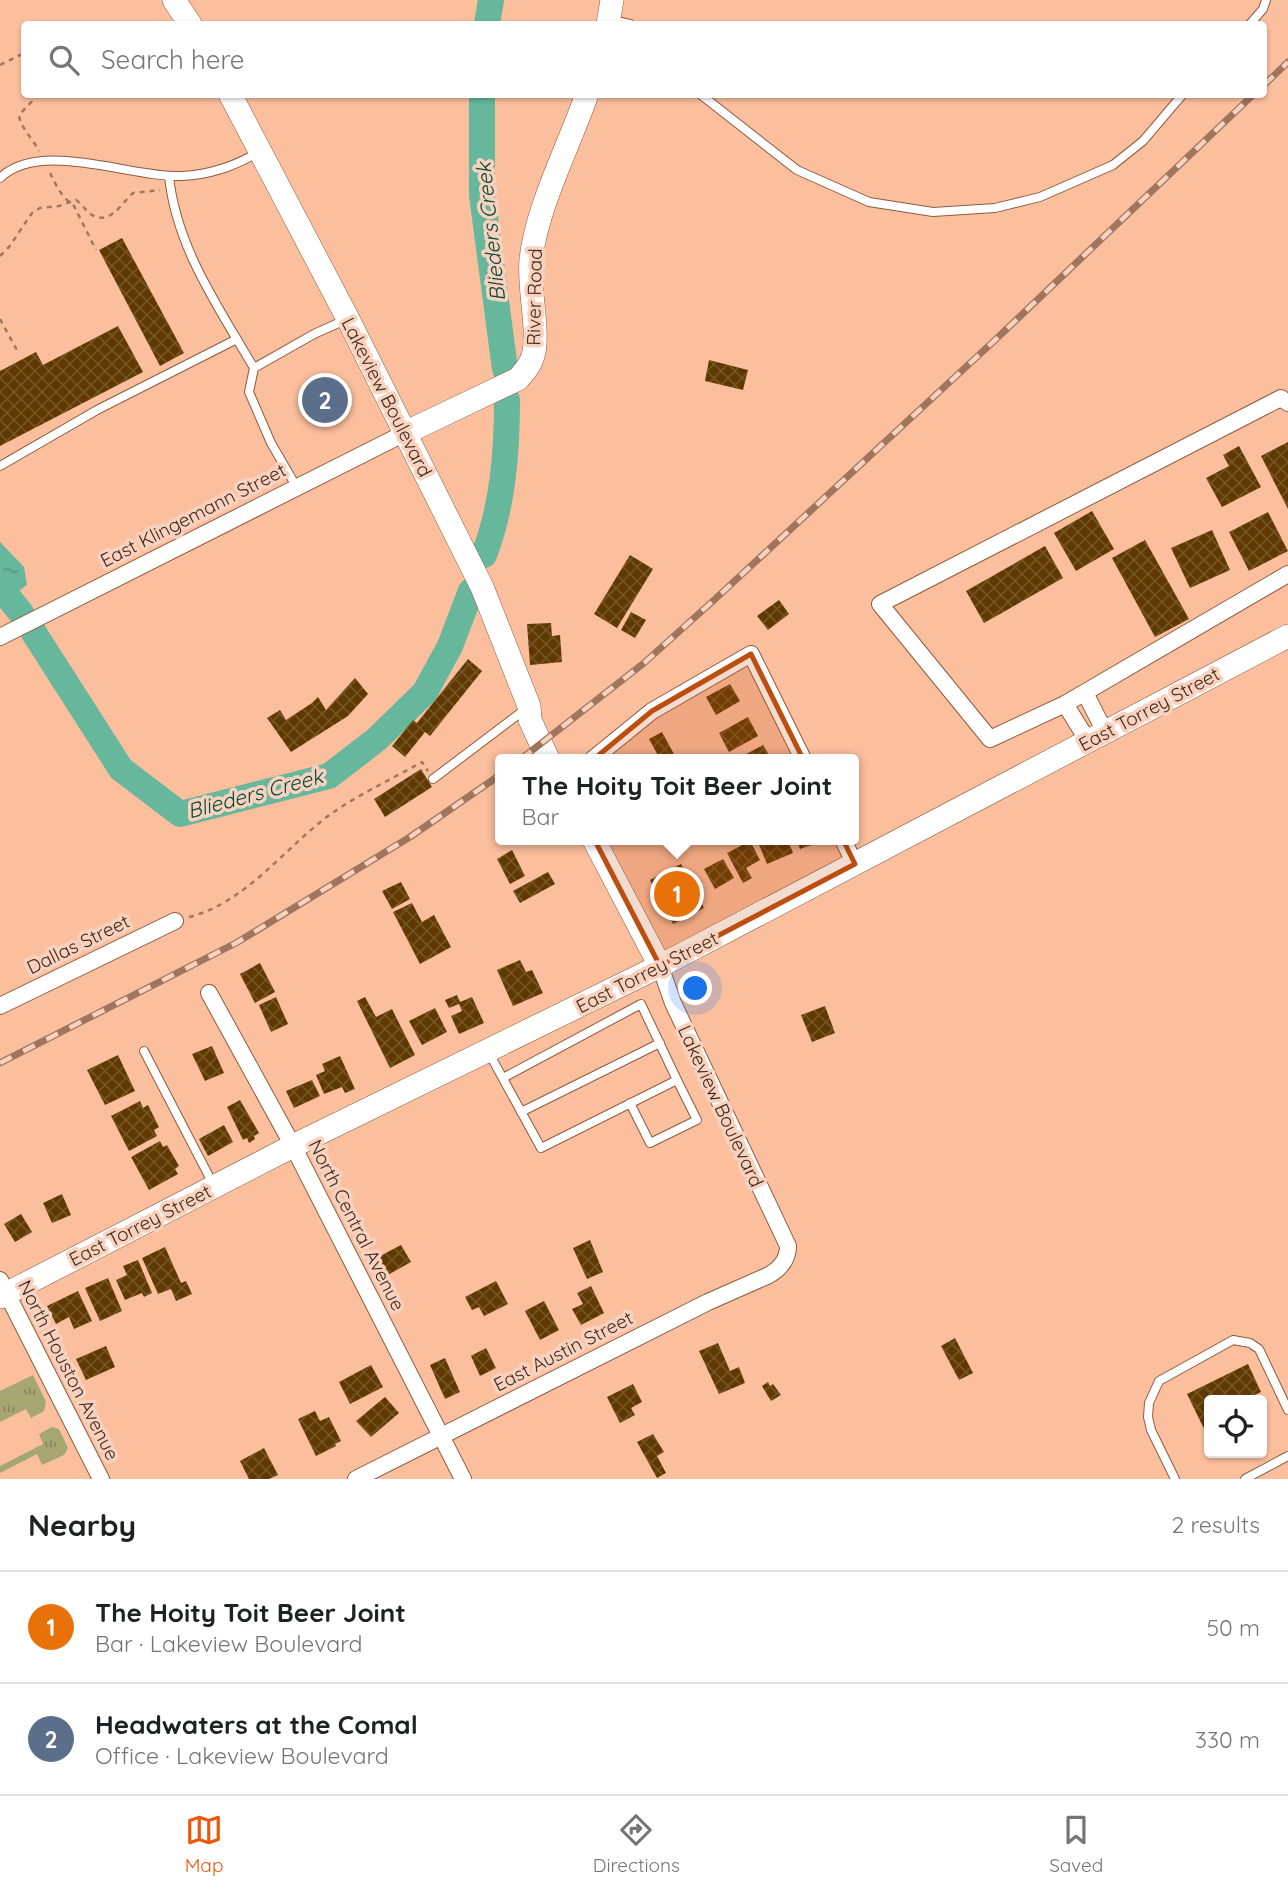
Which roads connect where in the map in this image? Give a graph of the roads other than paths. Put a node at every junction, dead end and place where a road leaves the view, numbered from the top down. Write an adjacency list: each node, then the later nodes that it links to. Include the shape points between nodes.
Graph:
1 (174, 0): 3 (street)
2 (1266, 0): 4 (lane)
3 (188, 21)
4 (1253, 21)
5 (232, 98): 9 (street, Lakeview Boulevard)
6 (585, 98): 16 (street, River Road, via 541,216 531,259 535,338 528,368 518,379)
7 (705, 98): 8 (lane, via 797,170 869,202 933,212 995,208 1040,197 1113,166 1143,141)
8 (1180, 98)
9 (261, 151): 10 (lane, via 209,172); 12 (street, Lakeview Boulevard)
10 (169, 176): 11 (lane, via 35,161); 13 (lane, via 186,247)
11 (0, 178)
12 (348, 319): 14 (lane); 16 (street, Lakeview Boulevard)
13 (237, 339): 14 (lane); 17 (lane, via 97,410)
14 (254, 368): 18 (lane, via 249,392)
15 (1288, 403): 23 (street, via 1281,398 880,604 990,739)
16 (405, 433): 18 (street, East Klingemann Street); 24 (street, Lakeview Boulevard, via 487,598)
17 (0, 466)
18 (296, 486): 21 (street, East Klingemann Street)
19 (1288, 574): 22 (street)
20 (1288, 636): 25 (street, East Torrey Street)
21 (0, 637)
22 (1085, 693): 23 (street); 25 (street)
23 (1065, 704): 25 (street)
24 (529, 706): 26 (street, Lakeview Boulevard, via 530,720); 27 (street, Lakeview Boulevard); 30 (lane)
25 (1096, 737): 33 (street, East Torrey Street)
26 (546, 754)
27 (556, 754)
28 (599, 754): 29 (street, via 652,711 751,654)
29 (801, 754)
30 (433, 779)
31 (597, 845): 35 (street, Lakeview Boulevard)
32 (846, 845): 33 (street)
33 (855, 864): 35 (street, East Torrey Street)
34 (176, 921): 37 (street, Dallas Street)
35 (660, 966): 40 (street, East Torrey Street); 47 (street, Lakeview Boulevard, via 673,1003 788,1246)
36 (209, 993): 45 (street, North Central Avenue)
37 (0, 1006)
38 (660, 1042): 41 (lane, via 641,1004); 42 (lane); 44 (lane)
39 (144, 1051): 46 (lane)
40 (488, 1051): 41 (lane); 45 (street, East Torrey Street)
41 (503, 1078): 44 (lane)
42 (677, 1080): 43 (lane); 43 (lane, via 698,1120 650,1143)
43 (630, 1103): 44 (lane, via 541,1148)
44 (521, 1112)
45 (293, 1146): 46 (street, East Torrey Street); 50 (street, North Central Avenue)
46 (215, 1187): 48 (street, East Torrey Street)
47 (785, 1259): 50 (street, East Austin Street, via 775,1272)
48 (2, 1290): 52 (street, North Houston Avenue)
49 (1288, 1410): 55 (lane, via 1259,1349 1241,1340 1233,1340 1159,1381 1148,1417)
50 (442, 1436): 53 (street, East Austin Street); 54 (street, North Central Avenue)
51 (1288, 1456): 56 (lane)
52 (101, 1479)
53 (356, 1479)
54 (463, 1479)
55 (1175, 1479)
56 (1245, 1479)

